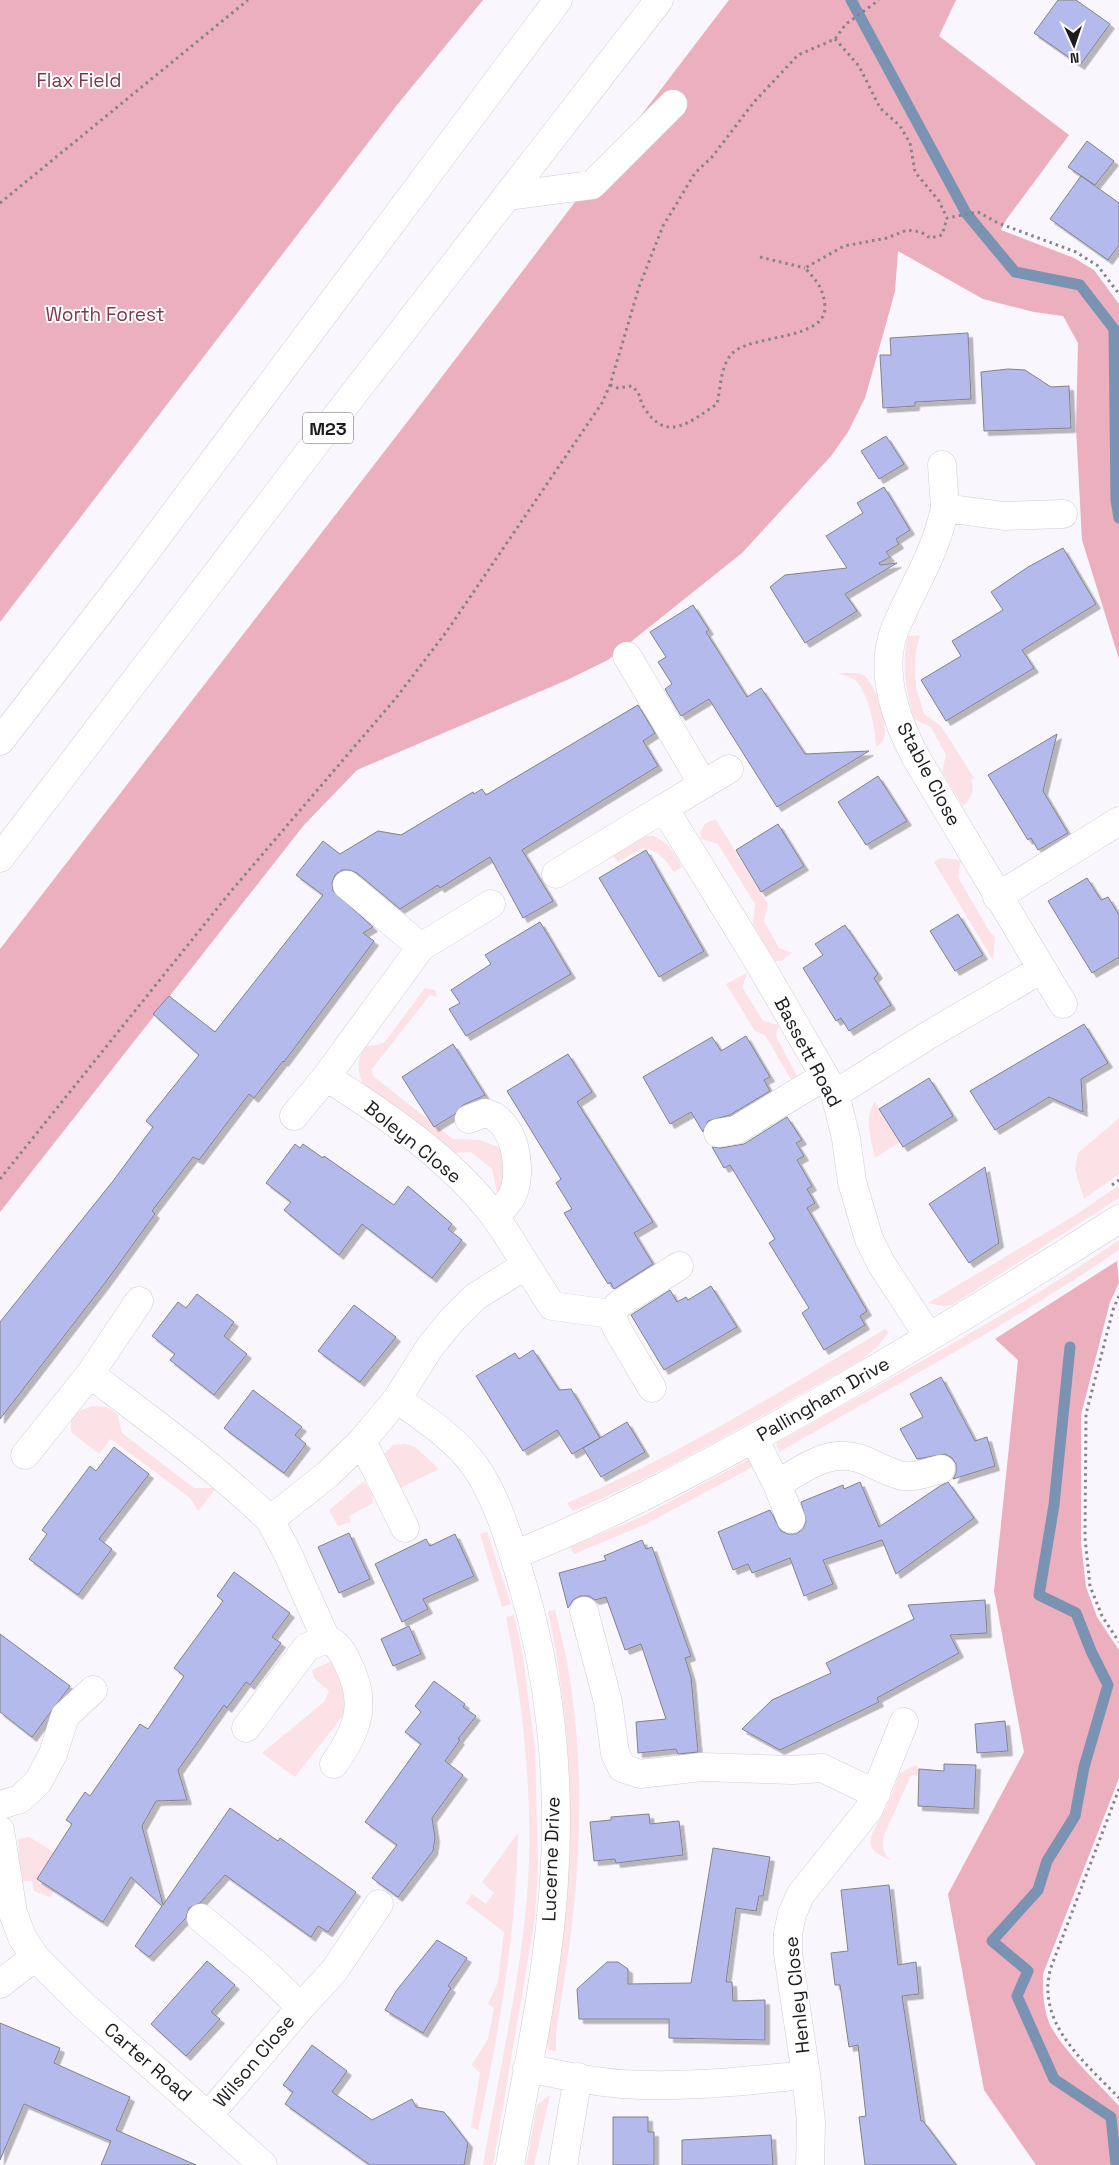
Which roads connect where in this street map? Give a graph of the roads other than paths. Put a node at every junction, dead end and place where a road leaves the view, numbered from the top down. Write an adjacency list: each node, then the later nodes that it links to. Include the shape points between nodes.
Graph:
1 (558, 0): 9 (main road, via 127,577)
2 (659, 0): 4 (main road, M23)
3 (674, 104): 4 (main road, via 592,185)
4 (507, 196): 14 (main road, M23)
5 (942, 465): 6 (main road, Stable Close)
6 (945, 508): 7 (main road, via 1004,516); 17 (main road, Stable Close, via 927,566 895,631 890,667 892,688 906,739)
7 (1063, 514)
8 (627, 656): 11 (main road)
9 (0, 741)
10 (729, 769): 11 (main road)
11 (703, 784): 12 (main road)
12 (664, 808): 15 (main road); 23 (main road, Bassett Road)
13 (1119, 822): 17 (main road)
14 (0, 858)
15 (556, 874)
16 (347, 886): 19 (main road)
17 (997, 897): 20 (main road, Stable Close)
18 (491, 904): 19 (main road)
19 (421, 947): 22 (main road)
20 (1042, 969): 21 (main road, Stable Close); 23 (main road, via 927,1036)
21 (1063, 1004)
22 (326, 1077): 24 (main road); 27 (main road, Boleyn Close, via 367,1103 445,1164)
23 (830, 1085): 26 (main road, via 736,1130); 33 (main road, Bassett Road, via 846,1138 852,1182 869,1238 882,1265)
24 (294, 1116)
25 (469, 1119): 27 (main road, via 485,1113 500,1119 516,1158 517,1182 512,1196)
26 (718, 1133)
27 (494, 1215): 29 (main road, Boleyn Close)
28 (1119, 1219): 33 (main road, Pallingham Drive)
29 (526, 1265): 32 (main road, Boleyn Close, via 552,1306); 36 (main road, via 476,1297 451,1321)
30 (679, 1266): 32 (main road, via 619,1304)
31 (139, 1300): 34 (main road)
32 (612, 1314): 35 (main road, via 616,1327)
33 (929, 1337): 37 (main road, Pallingham Drive)
34 (90, 1374): 39 (main road); 43 (main road, via 202,1459)
35 (652, 1388)
36 (397, 1399): 38 (main road); 45 (main road, via 440,1430 474,1465 490,1491)
37 (754, 1439): 41 (main road); 45 (main road, Pallingham Drive, via 600,1520)
38 (362, 1441): 43 (main road, via 328,1474); 44 (main road)
39 (25, 1455)
40 (941, 1469): 41 (main road, via 904,1476 859,1458 836,1456 821,1460)
41 (777, 1484): 42 (main road)
42 (791, 1519)
43 (270, 1520): 47 (main road)
44 (405, 1528)
45 (514, 1555): 60 (main road, Lucerne Drive, via 530,1607 545,1681 556,1840 549,1932)
46 (584, 1611): 52 (main road, via 608,1702 615,1753 622,1768 640,1774 702,1767 822,1768)
47 (326, 1639): 50 (main road, via 307,1647); 51 (main road, via 342,1652 358,1682 360,1696 352,1734)
48 (93, 1690): 53 (main road, via 65,1716 53,1754 38,1782 20,1799)
49 (904, 1722): 52 (main road, Henley Close)
50 (246, 1728)
51 (334, 1764)
52 (876, 1794): 61 (main road, Henley Close, via 859,1824 801,1894 792,1914 788,1954)
53 (0, 1805)
54 (0, 1830): 57 (main road, Carter Road, via 12,1913)
55 (379, 1904): 59 (main road, Wilson Close, via 334,1971)
56 (201, 1918): 59 (main road, Wilson Close)
57 (35, 1957): 58 (main road); 63 (main road, Carter Road, via 82,2004)
58 (0, 1984)
59 (300, 2007): 63 (main road, Wilson Close)
60 (527, 2068): 62 (main road, Henley Close); 65 (main road, Lucerne Drive)
61 (806, 2075): 62 (main road, Henley Close, via 671,2085 620,2084); 67 (main road, Henley Close, via 811,2122)
62 (578, 2077): 66 (main road)
63 (208, 2116): 64 (main road, Carter Road)
64 (263, 2165)
65 (510, 2165)
66 (564, 2165)
67 (810, 2165)

